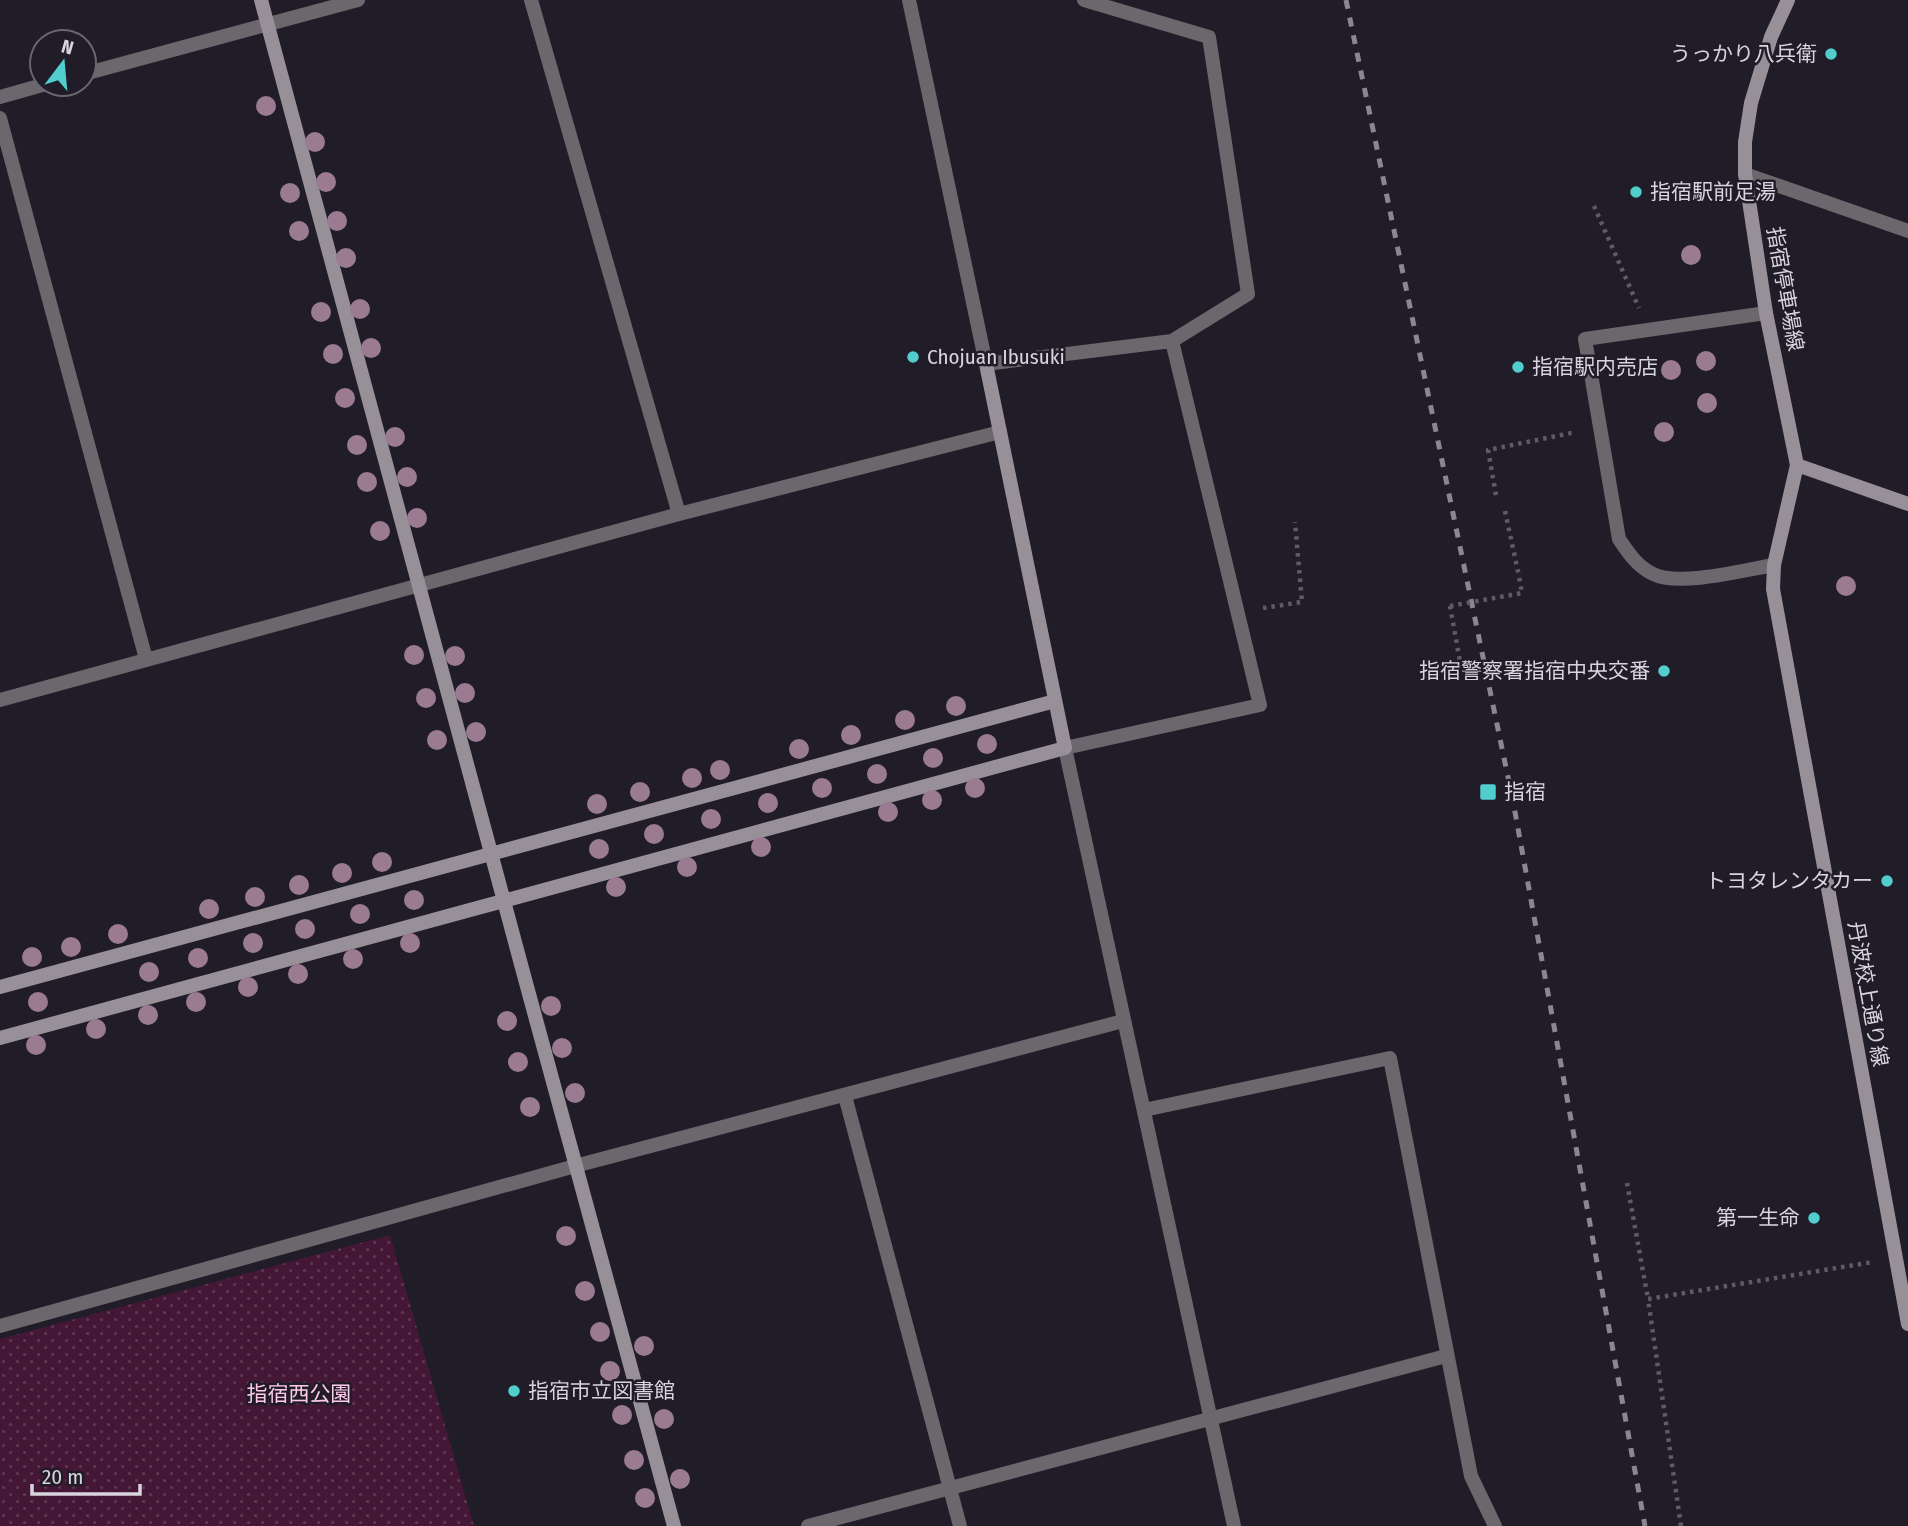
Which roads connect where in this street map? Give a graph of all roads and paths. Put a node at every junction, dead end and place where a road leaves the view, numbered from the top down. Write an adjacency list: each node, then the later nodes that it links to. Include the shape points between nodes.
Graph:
1 (261, 0): 7 (street)
2 (358, 0): 7 (street)
3 (531, 0): 25 (street)
4 (909, 0): 18 (street)
5 (1084, 0): 17 (street, via 1209,37 1248,294)
6 (1788, 0): 12 (street, 指宿停車場線, via 1751,103)
7 (267, 24): 8 (street); 28 (street)
8 (98, 70)
9 (28, 89): 10 (street)
10 (0, 97)
11 (0, 118): 30 (street)
12 (1745, 174): 14 (street); 15 (street, 指宿停車場線)
13 (1594, 206): 16 (path)
14 (1908, 231)
15 (1766, 313): 16 (street); 21 (street, 指宿停車場線)
16 (1648, 329): 19 (street, via 1585,339)
17 (1172, 341): 18 (street); 29 (street)
18 (986, 364): 20 (street)
19 (1600, 428): 22 (path, via 1488,450); 27 (street, via 1619,539 1632,559 1653,574 1676,579)
20 (1000, 432): 25 (street); 33 (street)
21 (1797, 465): 23 (street); 27 (street, 丹波校上通り線)
22 (1496, 495)
23 (1908, 505)
24 (1505, 510): 31 (path, bridge, via 1522,593 1450,606)
25 (678, 514): 28 (street)
26 (1295, 522): 29 (path, via 1302,602)
27 (1774, 565): 44 (street, 丹波校上通り線, via 1773,589)
28 (418, 585): 30 (street); 35 (street)
29 (1238, 612): 34 (street, via 1260,705)
30 (146, 659): 32 (street)
31 (1461, 667)
32 (0, 700)
33 (1055, 701): 34 (street); 35 (street)
34 (1065, 748): 36 (street); 38 (street)
35 (491, 853): 36 (street); 37 (street)
36 (503, 901): 39 (street); 42 (street)
37 (0, 987)
38 (1123, 1021): 40 (street); 41 (street)
39 (0, 1038)
40 (845, 1096): 42 (street); 50 (street)
41 (1144, 1110): 48 (street, via 1390,1058); 49 (street)
42 (575, 1166): 47 (street); 51 (street)
43 (1627, 1183): 45 (path)
44 (1902, 1257): 45 (path); 46 (street, 丹波校上通り線)
45 (1648, 1299): 56 (path)
46 (1908, 1324)
47 (0, 1326)
48 (1446, 1356): 49 (street); 55 (street, via 1471,1476)
49 (1211, 1419): 50 (street); 54 (street)
50 (951, 1488): 52 (street); 53 (street)
51 (674, 1526)
52 (808, 1526)
53 (960, 1526)
54 (1234, 1526)
55 (1495, 1526)
56 (1681, 1526)

